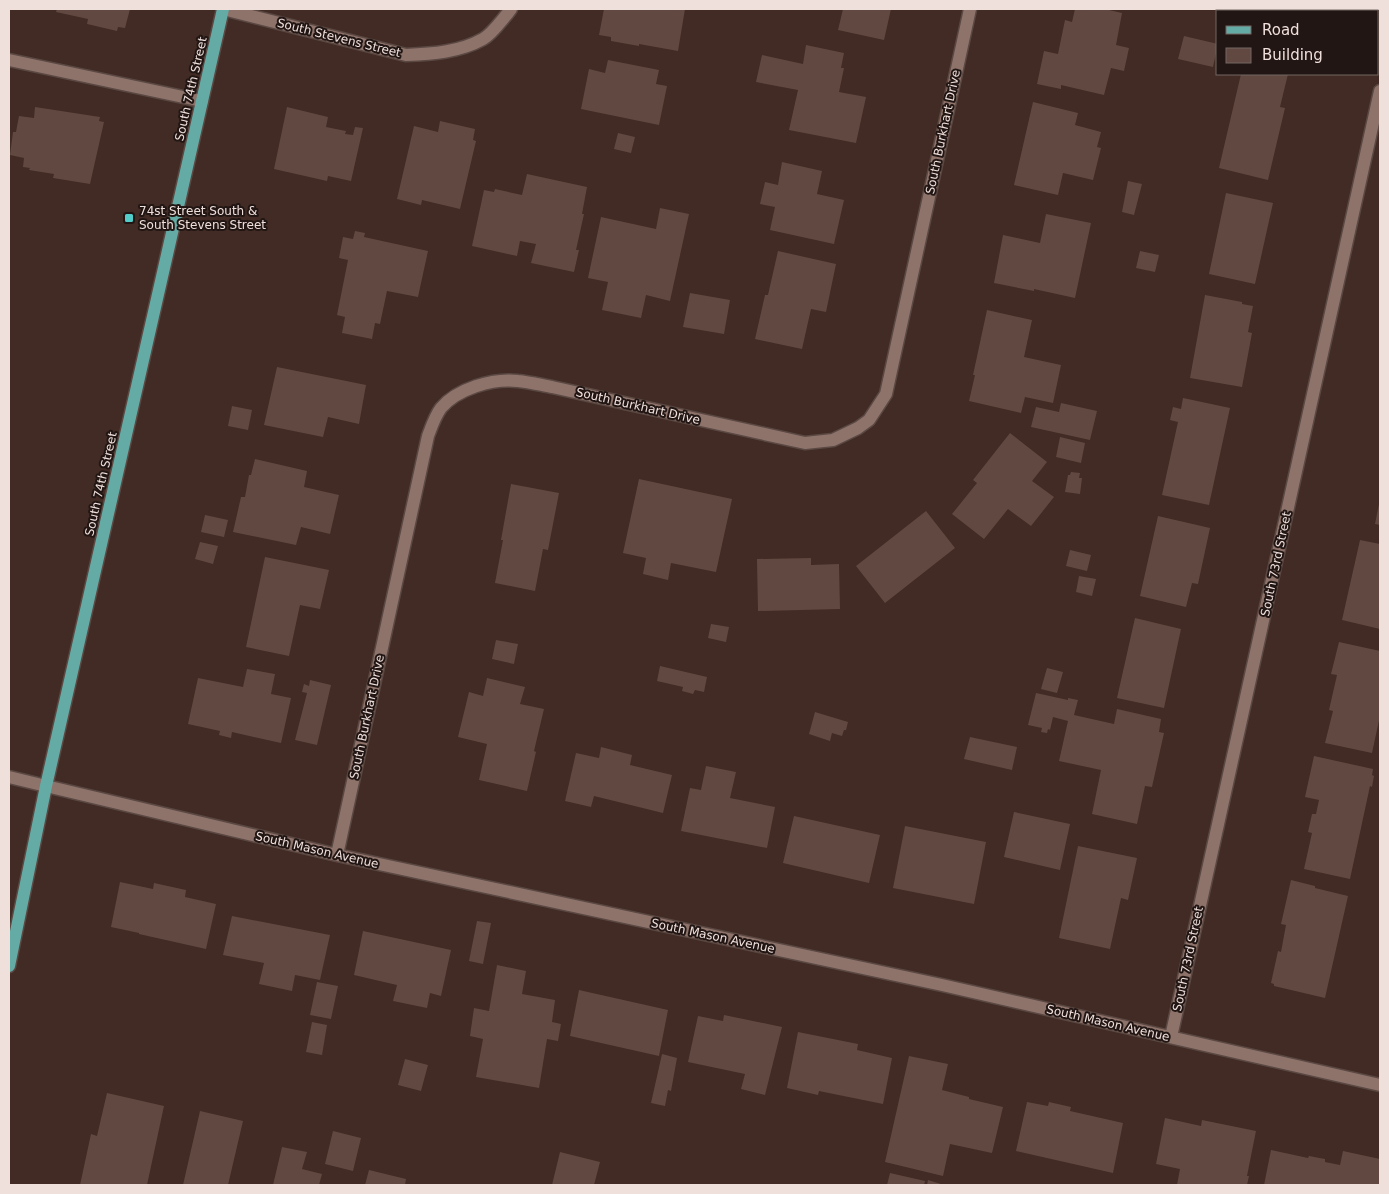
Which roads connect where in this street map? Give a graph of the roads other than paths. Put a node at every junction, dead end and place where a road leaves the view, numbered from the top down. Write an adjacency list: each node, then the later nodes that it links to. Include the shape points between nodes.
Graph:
1 (223, 9): 2 (street, South Stevens Street, via 406,55 438,53 485,38); 6 (main road, South 74th Street)
2 (510, 9)
3 (970, 9): 9 (street, South Burkhart Drive, via 886,394 864,424 833,440 805,444 552,387 503,380 473,386 439,410 428,436)
4 (9, 60): 6 (street)
5 (1380, 91): 11 (street, South 73rd Street)
6 (202, 101): 8 (main road, South 74th Street)
7 (9, 777): 8 (street, South Mason Avenue)
8 (46, 786): 9 (street, South Mason Avenue); 10 (main road, South 74th Street)
9 (337, 855): 11 (street, South Mason Avenue)
10 (9, 966)
11 (1171, 1037): 12 (street, South Mason Avenue)
12 (1380, 1085)

